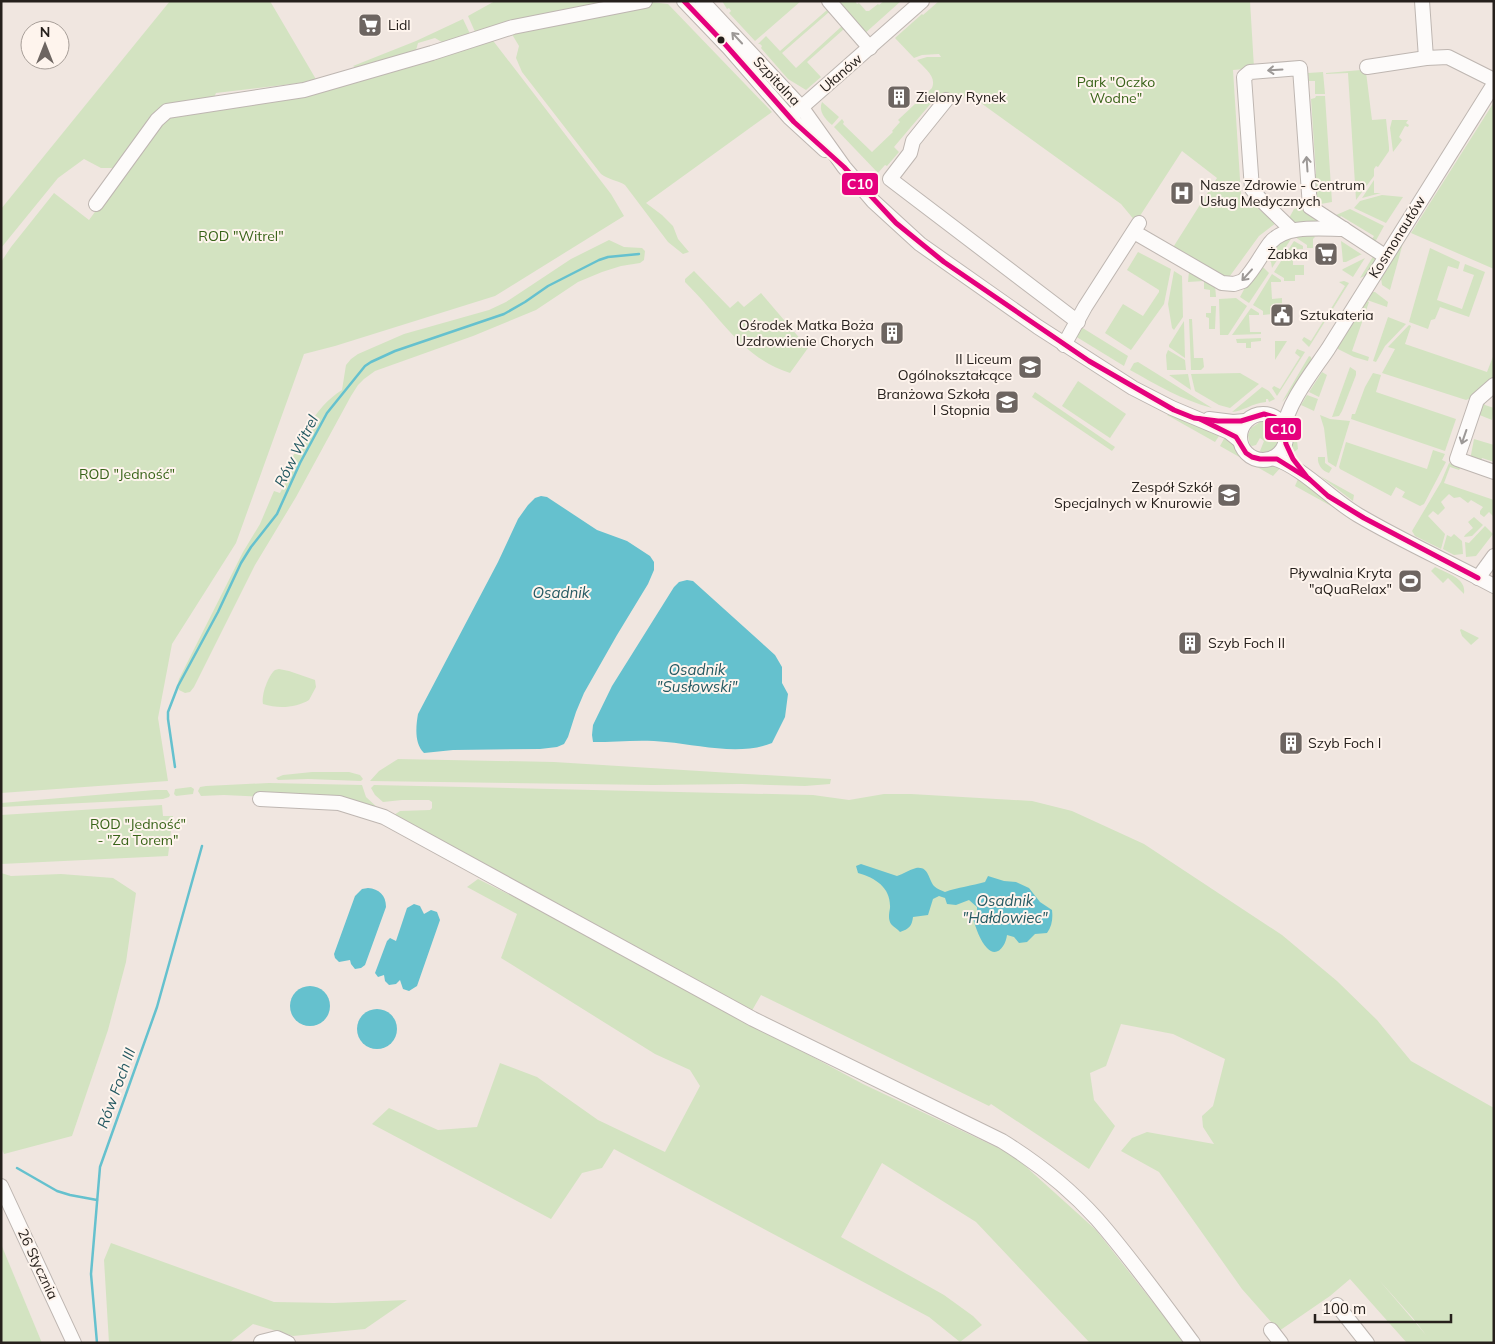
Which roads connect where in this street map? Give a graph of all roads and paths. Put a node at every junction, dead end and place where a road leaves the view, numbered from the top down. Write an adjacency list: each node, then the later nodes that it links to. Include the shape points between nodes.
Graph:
1 (645, 1): 15 (street, via 513,27 304,90 166,111)
2 (684, 1): 13 (street, Szpitalna)
3 (702, 1): 12 (street, Szpitalna, one-way to 3)
4 (829, 1): 7 (street, Ułanów)
5 (922, 1): 7 (street, Ułanów)
6 (1422, 1): 8 (street)
7 (870, 48): 12 (street, Ułanów)
8 (1426, 58): 9 (street); 10 (street, via 1448,57)
9 (1367, 67)
10 (1494, 82): 18 (street, Kosmonautów)
11 (946, 100): 19 (street, via 913,141 910,153 890,179)
12 (802, 108): 13 (street, Ułanów); 14 (street, Szpitalna)
13 (790, 117): 14 (street, Szpitalna)
14 (844, 167): 20 (street, Szpitalna, via 920,244)
15 (96, 204)
16 (1344, 229): 17 (street); 17 (street, one-way to 17, via 1310,207 1300,68 1250,72 1244,77 1252,189); 18 (street)
17 (1292, 230): 19 (street, one-way to 19, via 1274,238 1243,281 1228,284 1136,228)
18 (1385, 256): 22 (street, Kosmonautów)
19 (1078, 322): 20 (street)
20 (1064, 345): 24 (street, Szpitalna, via 1148,397)
21 (1494, 385): 30 (street, one-way to 30, via 1477,400 1457,459)
22 (1300, 390): 23 (street, Kosmonautów, via 1280,408); 26 (street, Kosmonautów)
23 (1265, 414): 25 (street, via 1254,415); 26 (street, via 1276,418)
24 (1200, 419): 25 (street, Szpitalna); 27 (street, Szpitalna)
25 (1246, 421): 27 (street)
26 (1284, 429): 28 (street)
27 (1239, 440): 29 (street, via 1243,450 1253,458)
28 (1285, 444): 29 (street); 31 (street)
29 (1273, 458): 31 (street)
30 (1494, 472)
31 (1306, 476): 33 (street, via 1358,516)
32 (1494, 556): 33 (street)
33 (1478, 578): 34 (street)
34 (1494, 586)
35 (260, 799): 42 (street, via 339,803 384,818 753,1020 1002,1141 1050,1176 1094,1216)
36 (1, 1186): 40 (street, 26 Stycznia)
37 (1337, 1305): 44 (street)
38 (1271, 1330): 43 (street)
39 (261, 1342): 41 (street, via 277,1338)
40 (74, 1343)
41 (288, 1343)
42 (1193, 1343)
43 (1281, 1343)
44 (1367, 1343)

